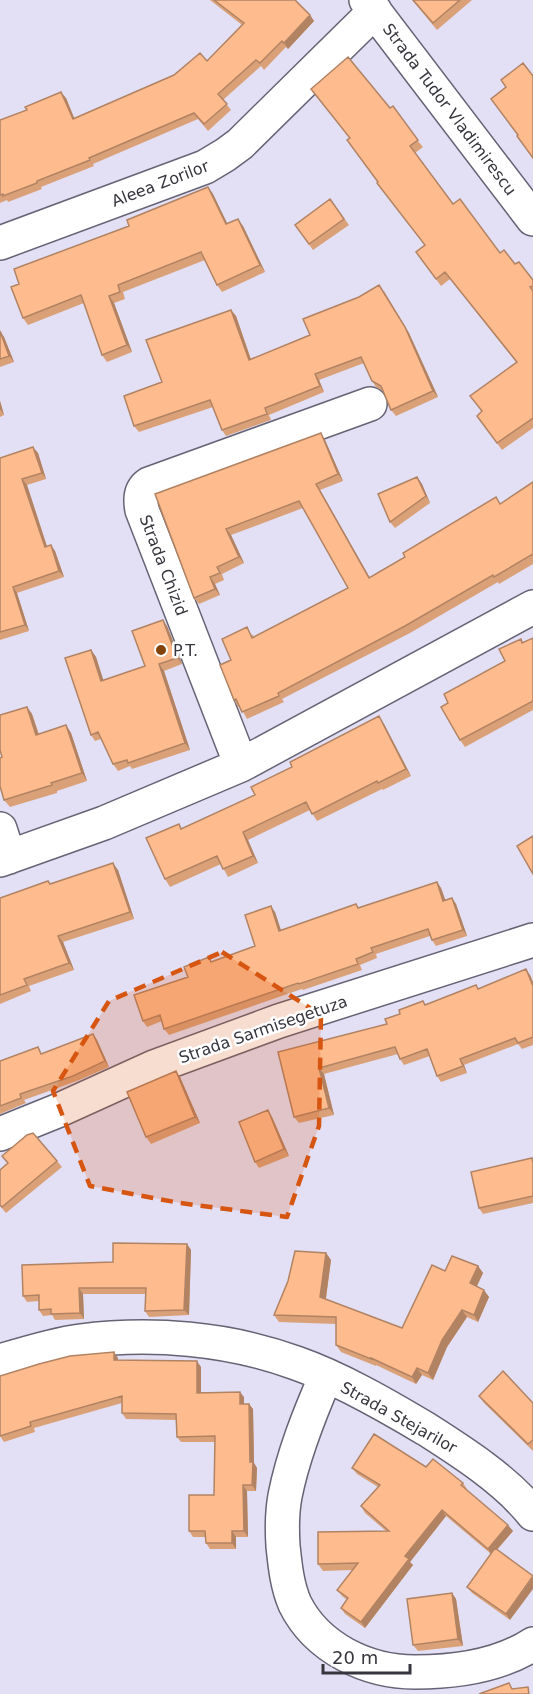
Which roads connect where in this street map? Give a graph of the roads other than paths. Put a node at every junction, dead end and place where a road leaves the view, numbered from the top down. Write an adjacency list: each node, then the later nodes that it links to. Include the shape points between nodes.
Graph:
1 (370, 5): 2 (street, Strada Tudor Vladimirescu); 3 (street, Aleea Zorilor, via 240,144 225,155 205,167)
2 (533, 219)
3 (0, 243)
4 (370, 404): 6 (street, Strada Chizid, via 149,484 141,495 142,510)
5 (533, 608): 6 (street)
6 (241, 765): 7 (street, via 104,823)
7 (3, 849)
8 (533, 940): 9 (street, Strada Sarmisegetuza, via 279,1021 154,1067)
9 (0, 1134)
10 (0, 1361): 11 (street, Strada Stejarilor, via 78,1341 140,1336 264,1352)
11 (326, 1376): 12 (street, Strada Stejarilor, via 374,1399 462,1452); 13 (street, via 294,1460 284,1498 282,1530 289,1588 311,1627 344,1654 402,1672 433,1672 494,1663)
12 (533, 1514)
13 (533, 1644)

